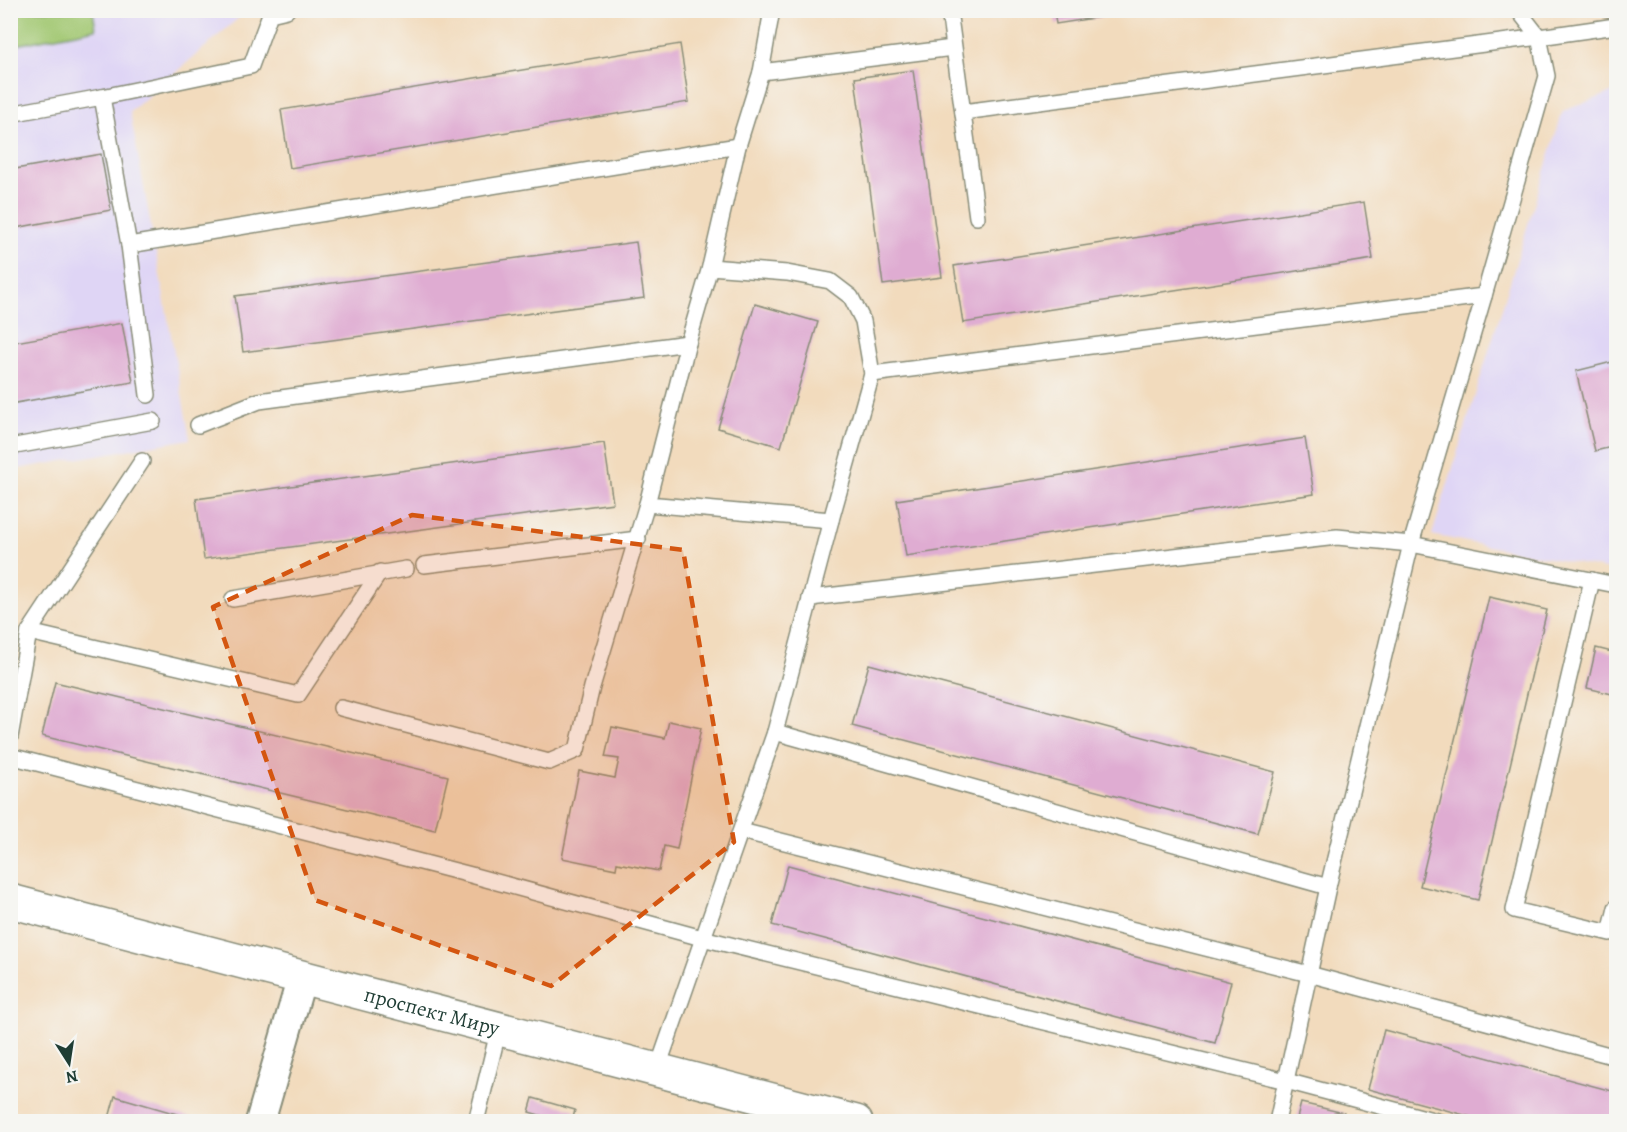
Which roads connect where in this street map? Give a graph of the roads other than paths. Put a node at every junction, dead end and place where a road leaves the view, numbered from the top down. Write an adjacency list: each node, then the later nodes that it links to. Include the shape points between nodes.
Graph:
1 (287, 10): 9 (lane, via 270,14 251,66)
2 (772, 10): 8 (lane)
3 (949, 10): 7 (lane)
4 (1518, 10): 6 (lane)
5 (1617, 26): 6 (lane)
6 (1539, 37): 10 (lane); 16 (lane, via 1547,76)
7 (953, 48): 8 (lane); 10 (lane)
8 (761, 72): 12 (lane)
9 (102, 98): 11 (lane); 14 (lane)
10 (963, 112): 13 (lane)
11 (10, 114)
12 (738, 146): 14 (lane); 15 (lane)
13 (977, 217)
14 (129, 245): 19 (lane)
15 (710, 267): 17 (lane); 18 (lane, via 830,281 851,297 863,321)
16 (1484, 296): 18 (lane); 27 (lane)
17 (688, 343): 21 (lane, via 259,401); 24 (lane)
18 (872, 374): 25 (lane)
19 (148, 395)
20 (153, 421): 22 (lane)
21 (198, 425)
22 (10, 447)
23 (142, 461): 35 (lane)
24 (647, 504): 25 (lane); 26 (lane)
25 (831, 520): 33 (lane)
26 (638, 539): 28 (lane); 36 (lane, via 592,687 577,750 549,762)
27 (1411, 544): 31 (lane); 33 (lane, via 1337,537); 41 (lane)
28 (424, 565)
29 (406, 569): 30 (lane)
30 (380, 572): 34 (lane); 35 (lane, via 298,695)
31 (1592, 580): 32 (lane); 43 (lane, via 1514,910 1610,933)
32 (1617, 585)
33 (810, 598): 37 (lane)
34 (233, 599)
35 (29, 632): 38 (lane)
36 (341, 708)
37 (776, 732): 40 (lane); 41 (lane)
38 (10, 737)
39 (10, 756): 44 (lane)
40 (741, 831): 44 (lane); 45 (lane)
41 (1328, 887): 45 (lane)
42 (10, 901): 46 (main road, проспект Миру)
43 (1617, 908)
44 (702, 938): 49 (lane); 50 (lane)
45 (1309, 974): 48 (lane); 50 (lane)
46 (302, 977): 47 (main road, проспект Миру); 51 (street)
47 (499, 1028): 49 (main road, проспект Миру); 52 (lane)
48 (1617, 1057)
49 (657, 1070): 53 (main road, проспект Миру)
50 (1286, 1081): 54 (lane); 55 (lane)
51 (260, 1122)
52 (476, 1122)
53 (856, 1122)
54 (1277, 1122)
55 (1440, 1122)

